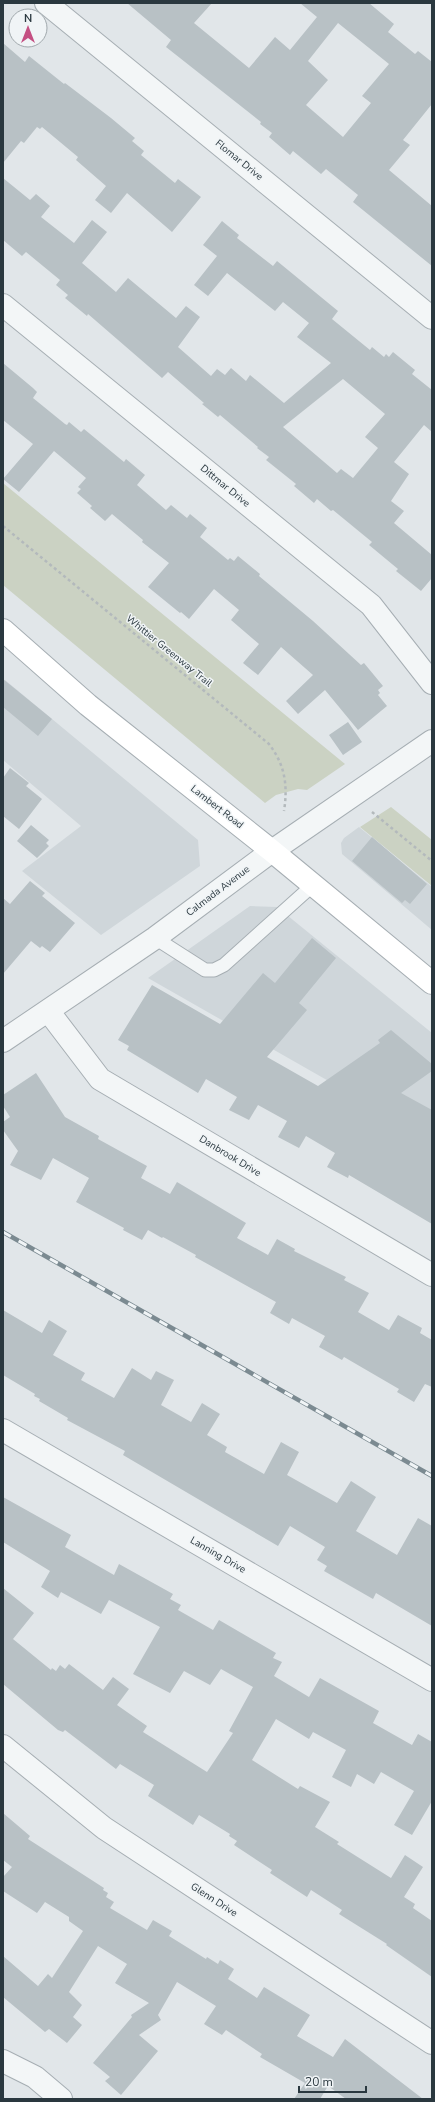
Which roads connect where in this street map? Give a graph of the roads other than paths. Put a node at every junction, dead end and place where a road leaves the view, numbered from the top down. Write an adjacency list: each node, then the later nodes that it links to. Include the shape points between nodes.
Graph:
1 (46, 3): 3 (street, Flomar Drive)
2 (3, 305): 5 (street, Dittmar Drive, via 371,604)
3 (432, 318)
4 (3, 630): 7 (main road, Lambert Road, via 88,705)
5 (432, 683)
6 (432, 741): 7 (street, Calmada Avenue)
7 (272, 850): 8 (main road, Lambert Road); 9 (street, Calmada Avenue)
8 (313, 884): 9 (lane, via 224,965 214,970 205,970); 10 (main road, Lambert Road)
9 (155, 938): 11 (street, Calmada Avenue)
10 (432, 983)
11 (49, 1012): 12 (street, Calmada Avenue); 13 (street, Danbrook Drive, via 100,1079)
12 (3, 1041)
13 (432, 1275)
14 (3, 1430): 15 (street, Lanning Drive)
15 (432, 1680)
16 (3, 1746): 17 (street, Glenn Drive, via 104,1828)
17 (432, 2043)
18 (3, 2060): 19 (street, via 35,2077)
19 (61, 2099)

